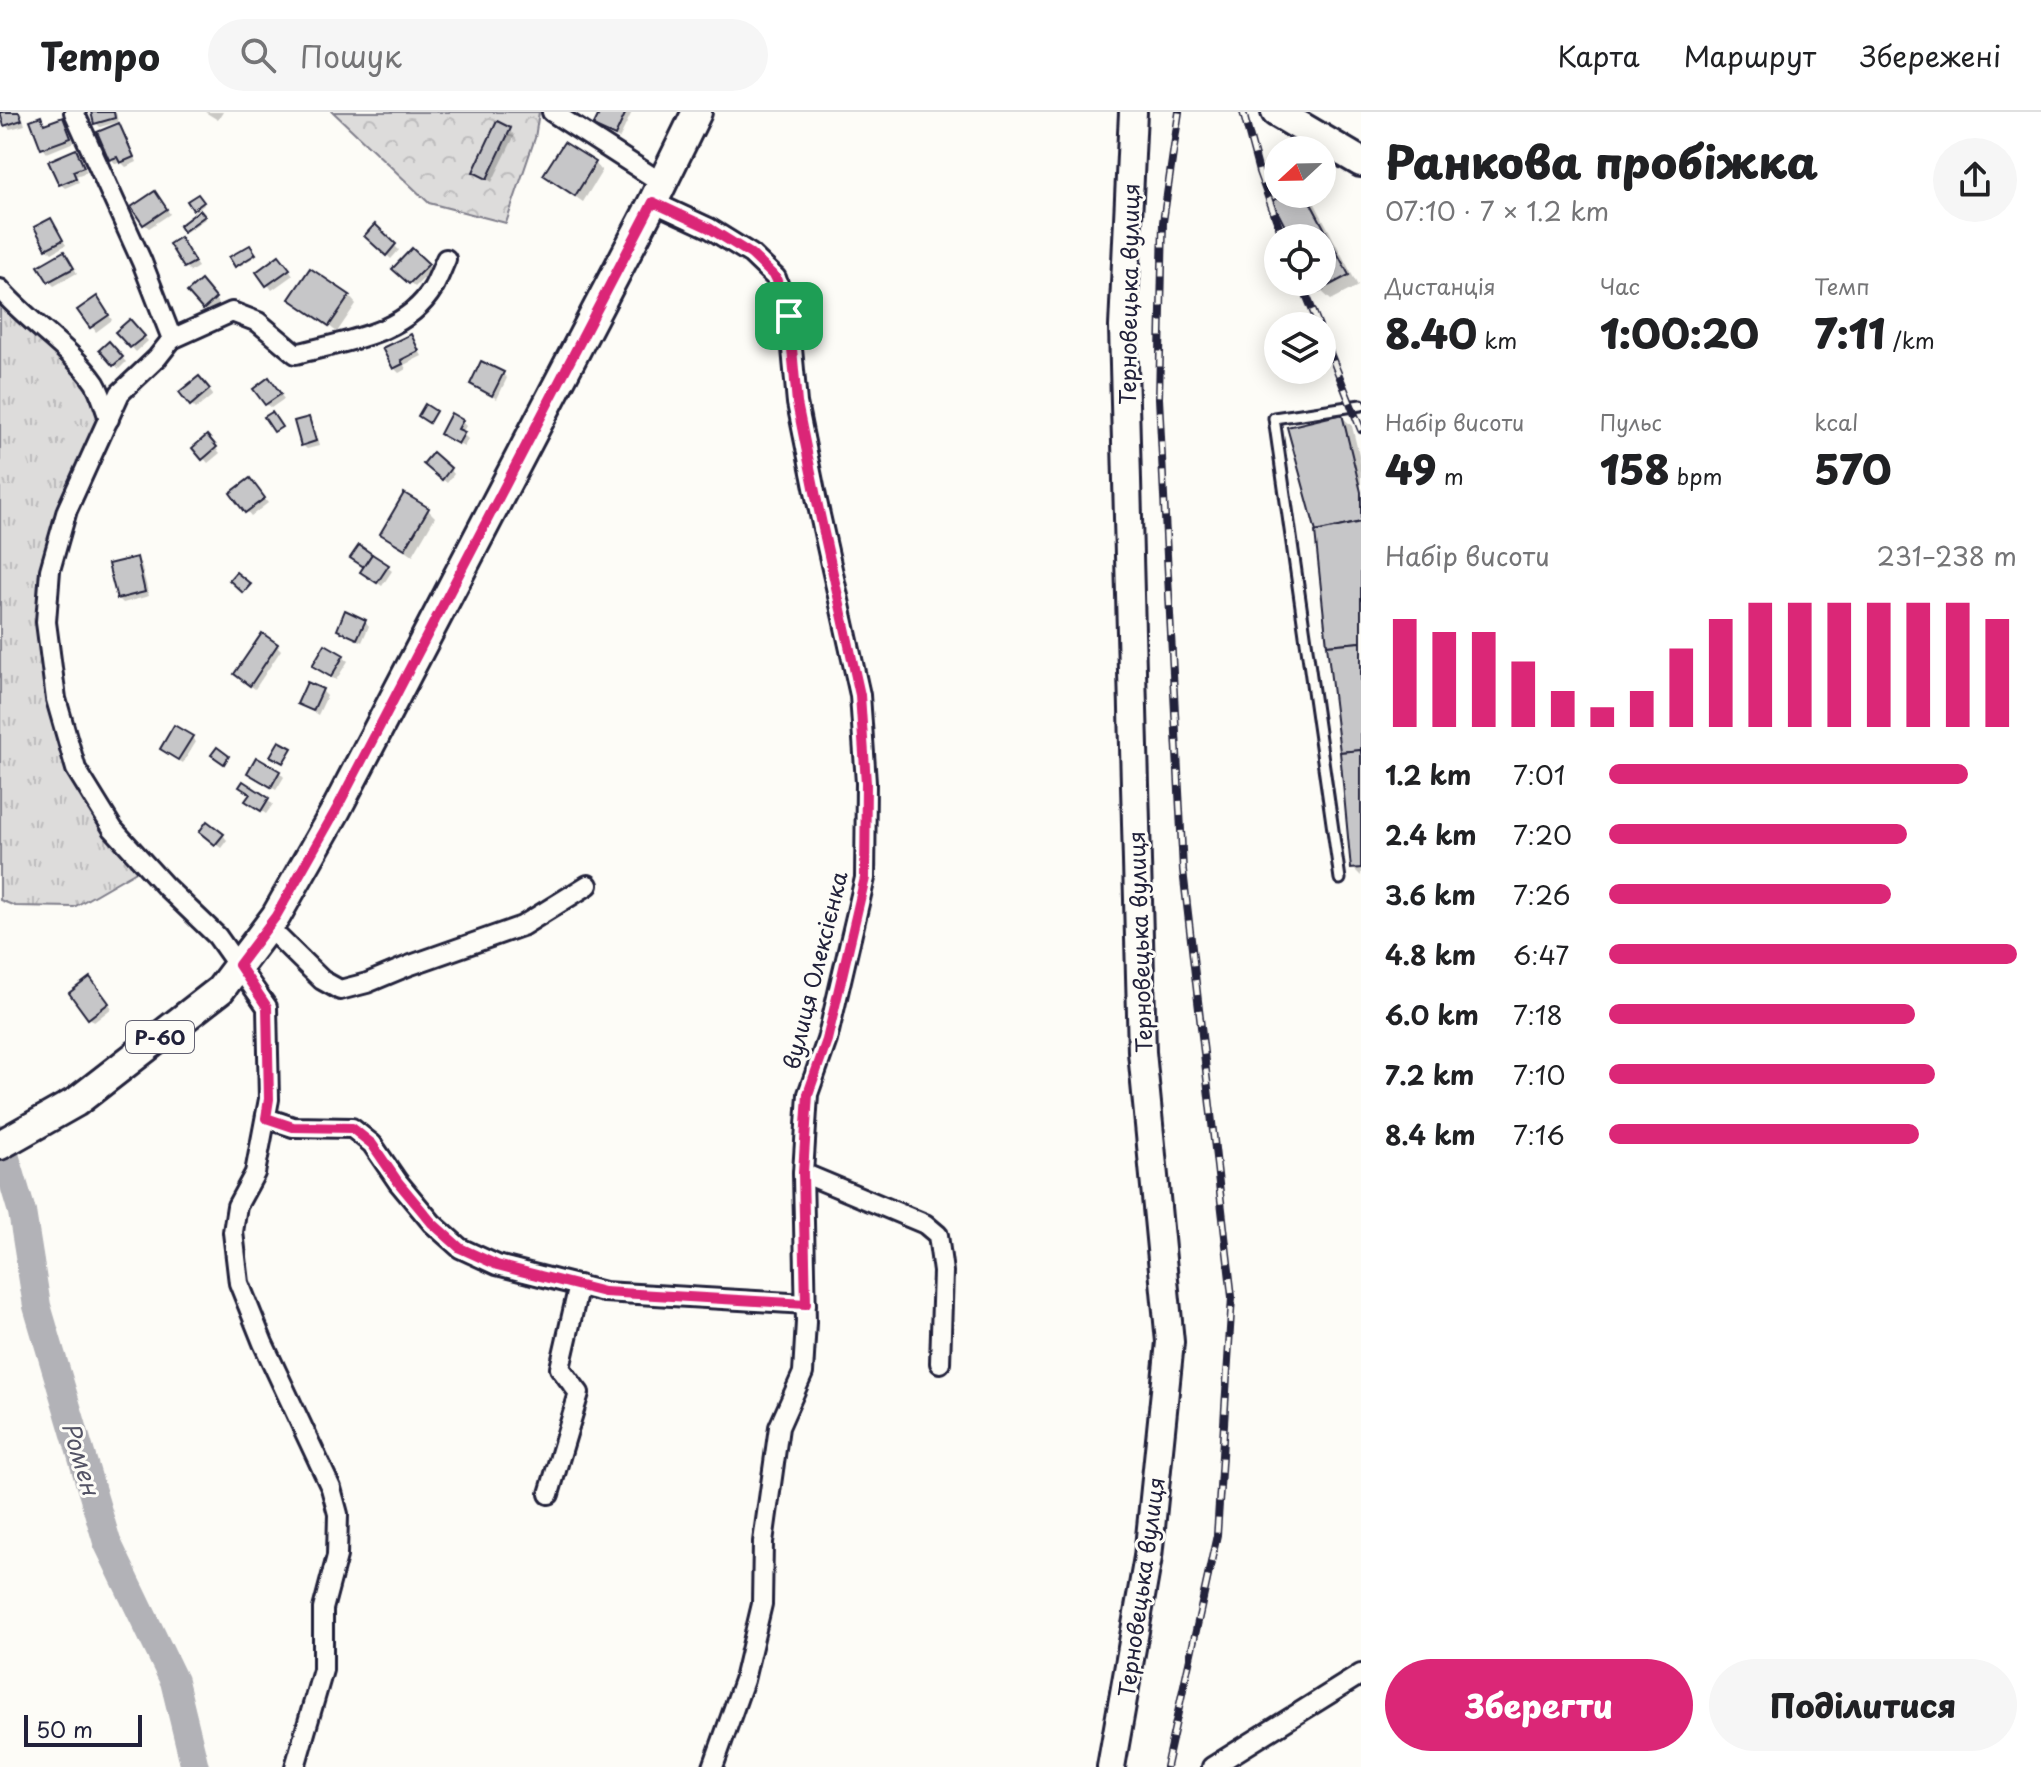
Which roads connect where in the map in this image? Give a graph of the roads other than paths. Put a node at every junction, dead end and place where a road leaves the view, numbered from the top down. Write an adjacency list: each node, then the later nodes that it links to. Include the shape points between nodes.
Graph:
1 (74, 112): 10 (street)
2 (552, 112): 7 (street, вулиця Олексієнка)
3 (697, 112): 7 (main road, Р-60)
4 (1133, 112): 28 (main road, Терновецька вулиця, via 1123,327 1142,1052 1170,1342 1148,1557)
5 (1288, 115): 6 (main road)
6 (1361, 162)
7 (658, 192): 15 (main road, Р-60, via 336,810); 19 (street, вулиця Олексієнка, via 751,254 776,278 789,316 797,403 860,695 865,878 827,1040 808,1094)
8 (446, 259): 10 (street, via 432,290 411,313 362,337 296,354 258,322 232,312)
9 (0, 289): 12 (street, via 96,384)
10 (172, 339): 12 (street, via 120,393)
11 (1361, 405): 13 (lane, via 1274,418)
12 (109, 419): 16 (street, via 67,510 50,570 46,622 56,699 76,769 113,829)
13 (1340, 879)
14 (588, 885): 15 (street, via 522,926 340,990 322,980)
15 (268, 927): 16 (main road, Р-60)
16 (239, 965): 17 (street, via 267,1007); 18 (main road, Р-60, via 220,990 76,1102)
17 (266, 1118): 20 (street, via 293,1127 352,1128 372,1144 432,1223 460,1248 497,1265); 26 (street, via 255,1173 237,1206 233,1232 239,1283 338,1514 337,1556 323,1609 323,1670)
18 (0, 1145)
19 (803, 1173): 21 (street, вулиця Олексієнка); 22 (street, via 925,1224 938,1235 943,1272)
20 (579, 1285): 21 (street, via 604,1292); 23 (street, via 560,1368 579,1393)
21 (806, 1304): 27 (street, вулиця Олексієнка, via 803,1373 779,1427 771,1470 762,1604 744,1680)
22 (940, 1363)
23 (549, 1494)
24 (1361, 1674): 25 (street)
25 (1214, 1766)
26 (295, 1767)
27 (713, 1767)
28 (1111, 1767)

